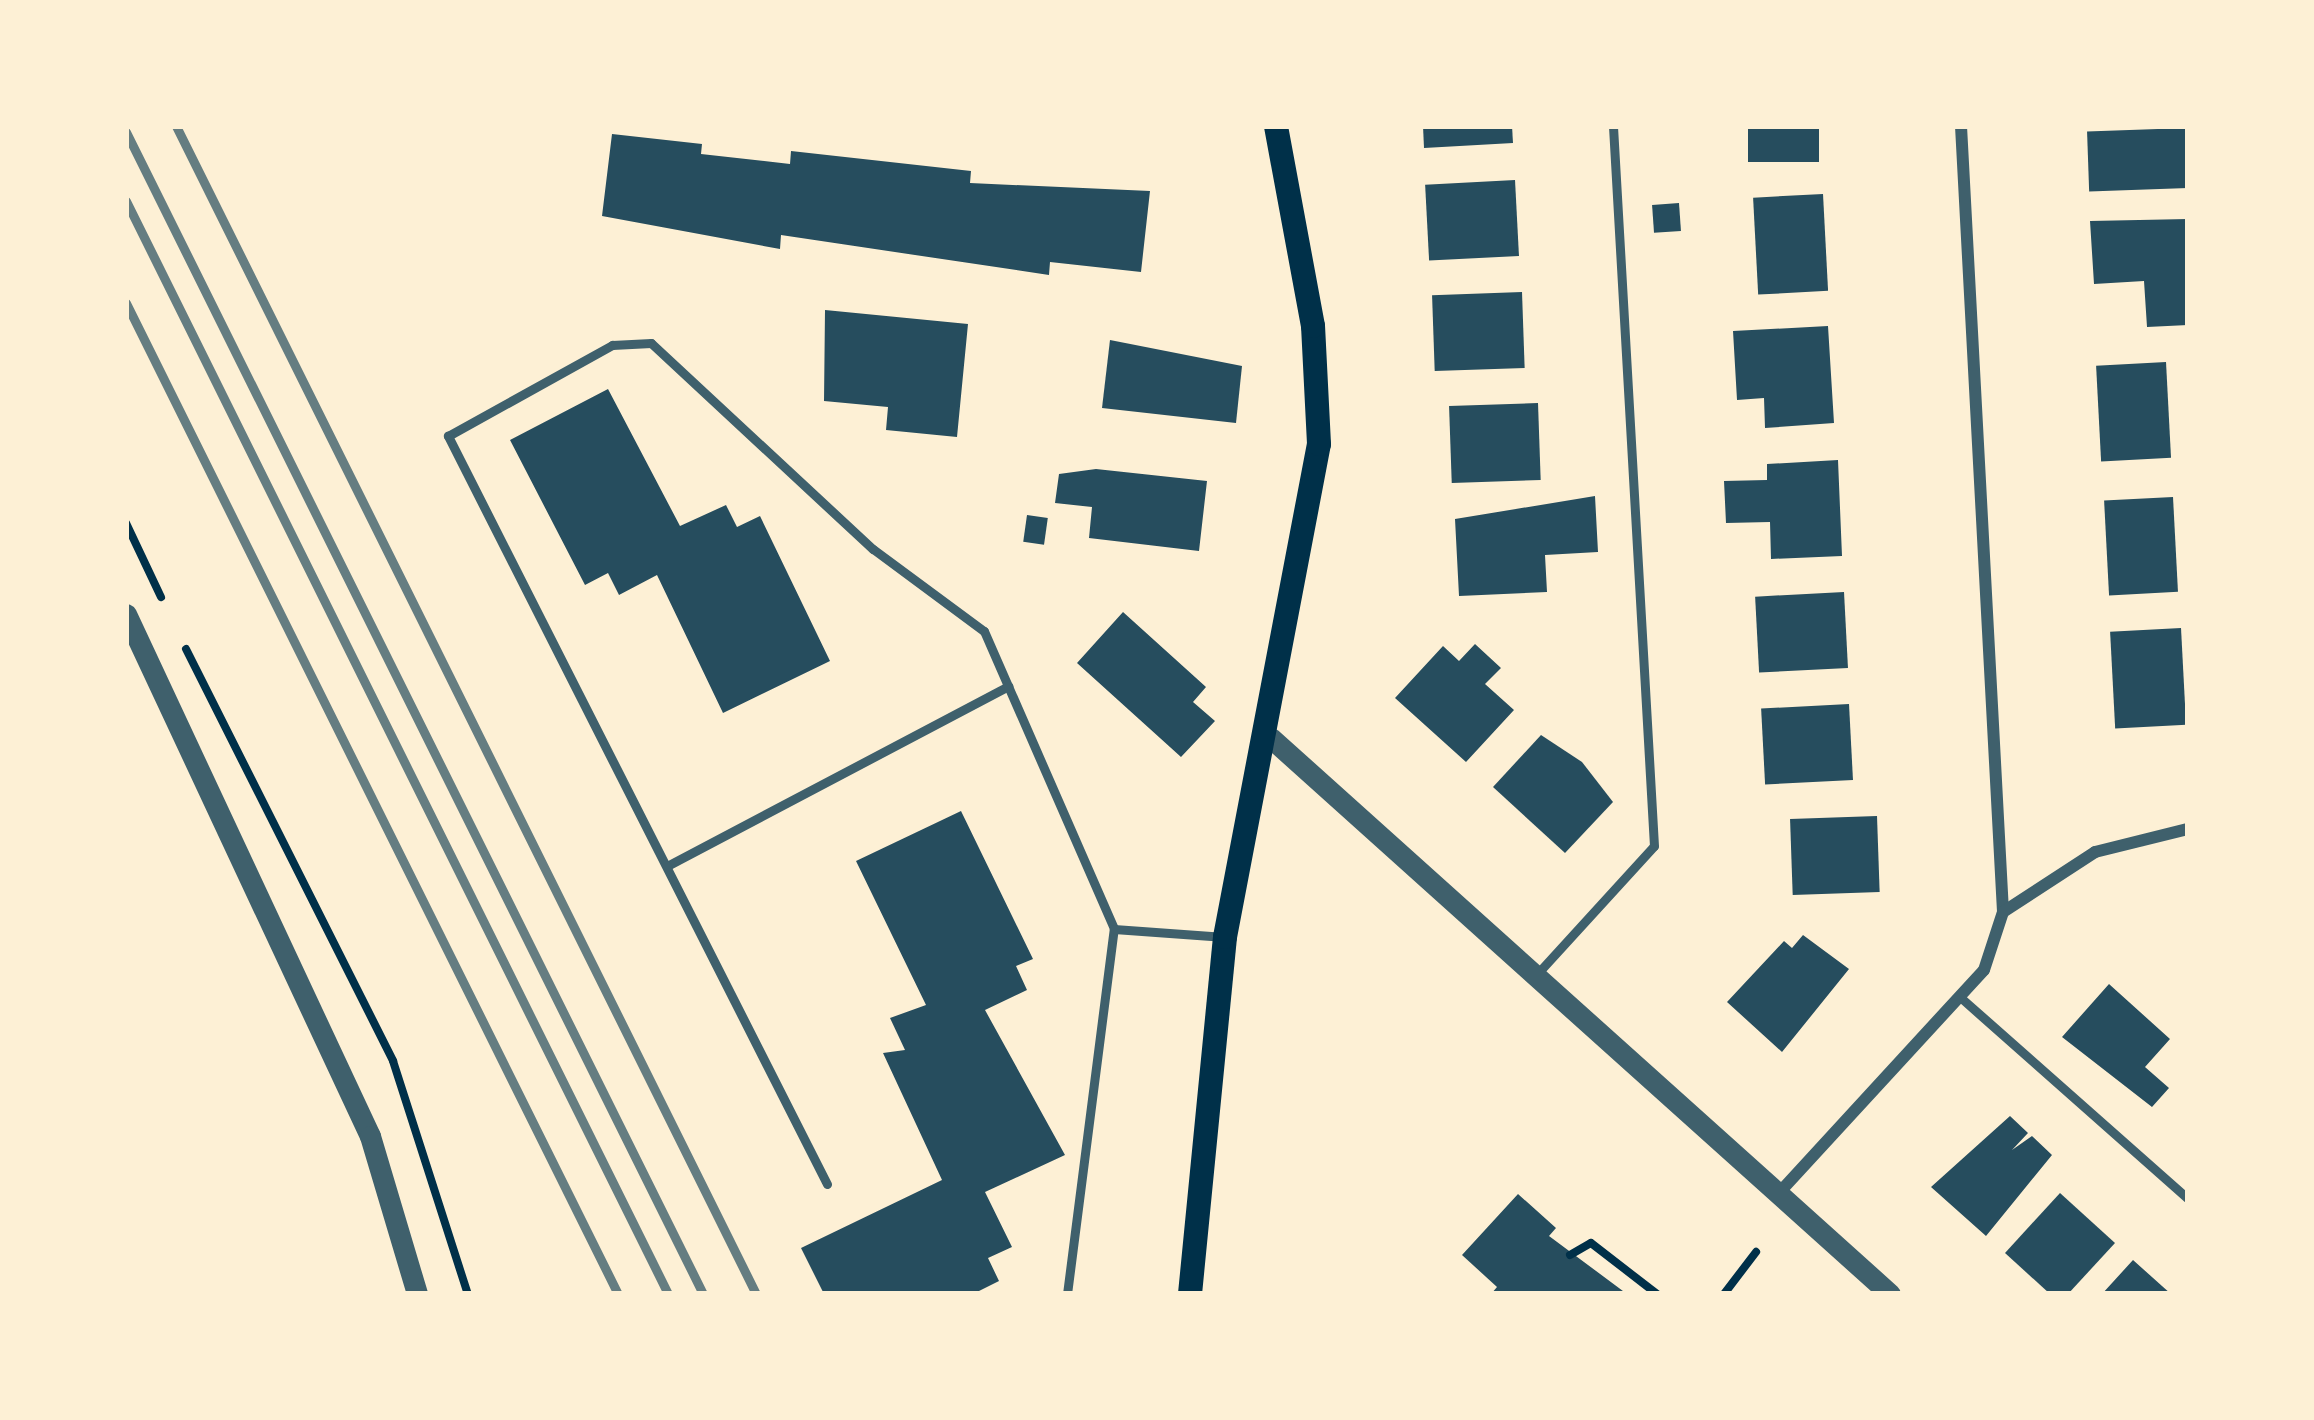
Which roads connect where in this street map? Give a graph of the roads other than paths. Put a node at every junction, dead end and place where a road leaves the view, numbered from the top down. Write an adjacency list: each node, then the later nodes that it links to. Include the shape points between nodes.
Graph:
1 (1276, 126): 6 (main road, via 1319,386)
2 (1613, 126): 12 (lane, via 1654,846)
3 (1961, 126): 9 (street)
4 (126, 614): 17 (street, via 370,1136)
5 (1008, 686): 8 (lane); 8 (lane, via 962,604 873,549 651,343 612,345 448,436); 10 (lane)
6 (1270, 738): 11 (main road); 12 (street)
7 (2188, 829): 9 (street, via 2095,851)
8 (667, 866): 14 (lane)
9 (2002, 912): 13 (street, via 1984,970)
10 (1114, 929): 11 (lane); 18 (lane)
11 (1225, 937): 19 (main road)
12 (1536, 976): 15 (street)
13 (1960, 997): 15 (street); 16 (lane)
14 (827, 1184)
15 (1778, 1194): 20 (street)
16 (2188, 1199)
17 (417, 1294)
18 (1067, 1294)
19 (1190, 1294)
20 (1891, 1294)

